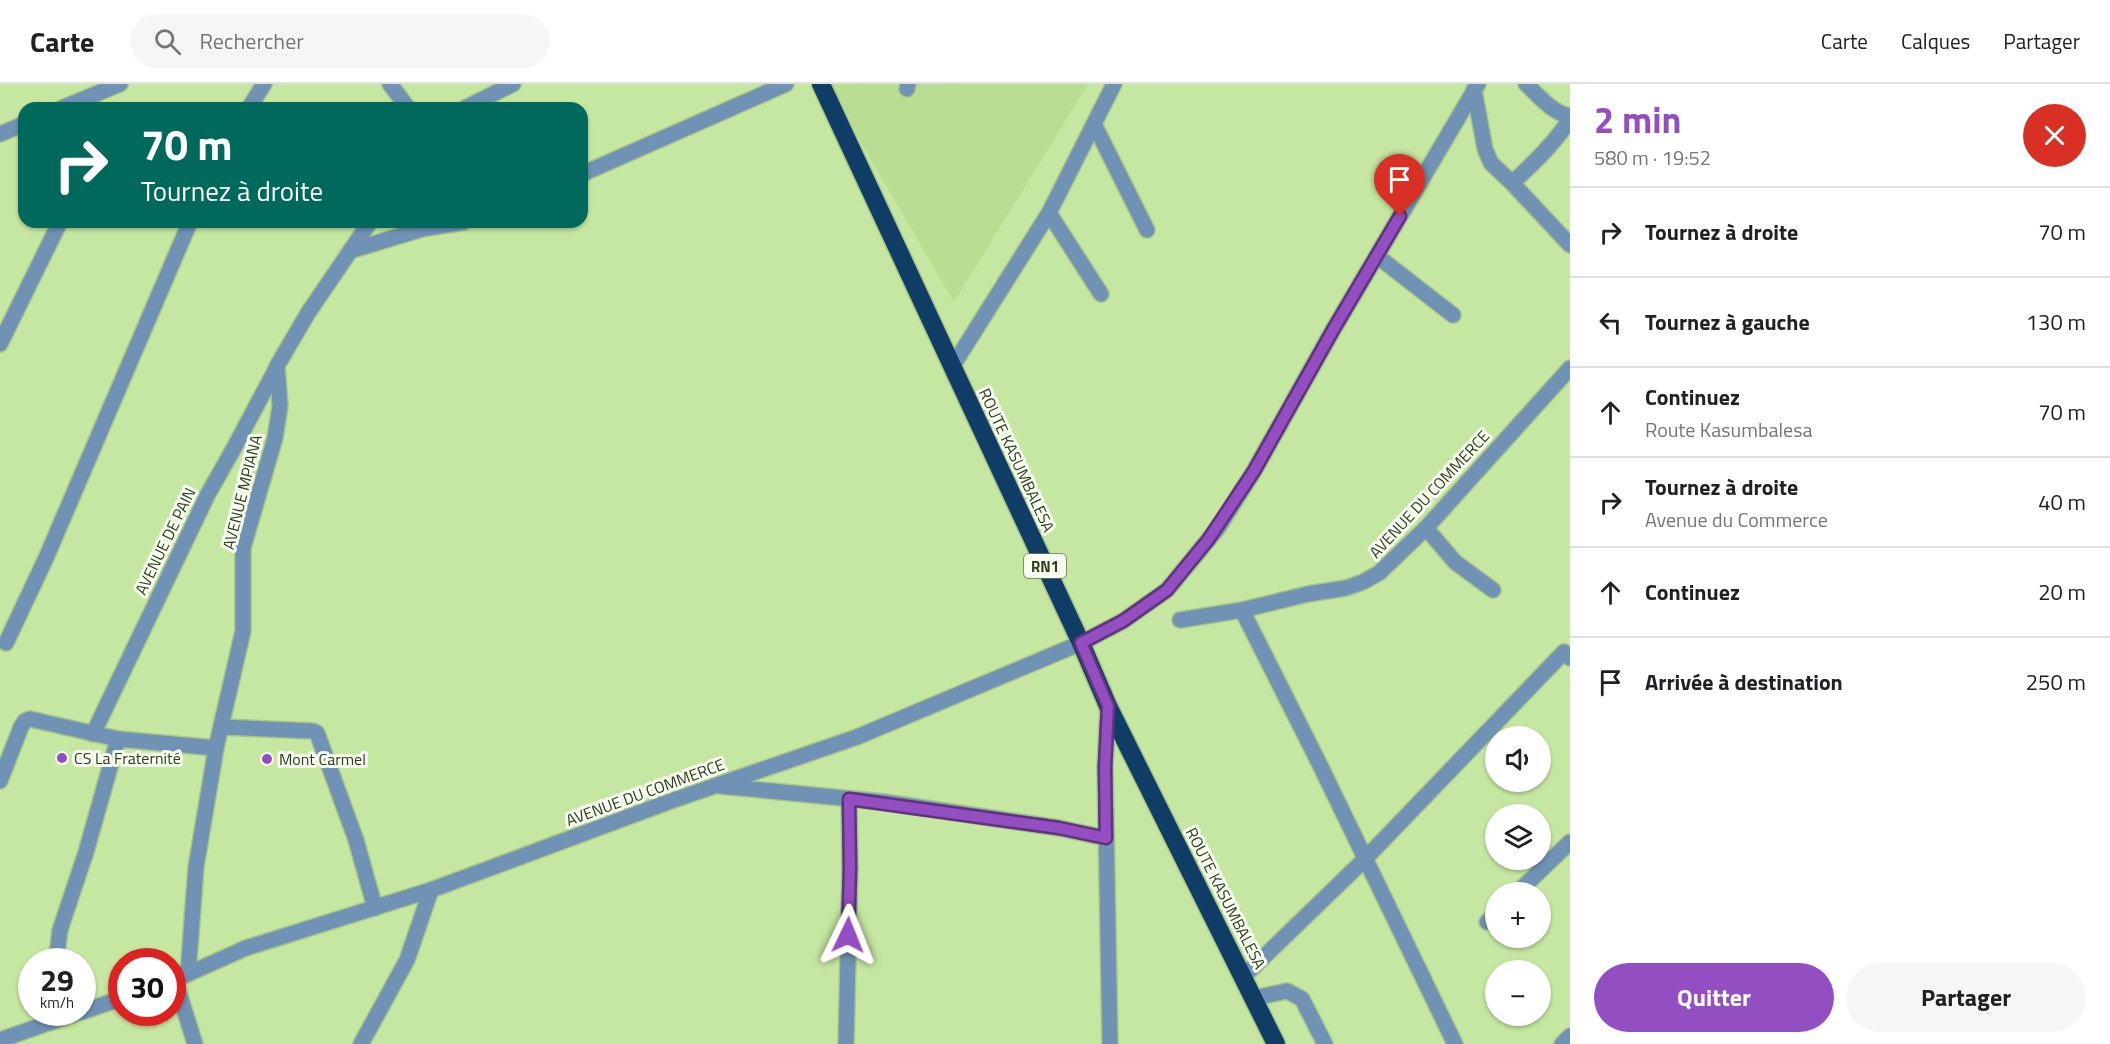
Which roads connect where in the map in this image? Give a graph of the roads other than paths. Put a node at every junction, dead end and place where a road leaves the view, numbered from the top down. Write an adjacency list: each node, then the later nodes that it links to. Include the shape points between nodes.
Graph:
1 (120, 84): 10 (street)
2 (264, 84): 11 (street)
3 (390, 84): 12 (street)
4 (513, 84): 13 (street)
5 (786, 84): 18 (street)
6 (821, 84): 33 (highway, ROUTE KASUMBALESA / RN1)
7 (1114, 84): 15 (street)
8 (1526, 84): 14 (street)
9 (1476, 87): 19 (street, via 1485,149 1491,163); 28 (street, AVENUE DU COMMERCE)
10 (76, 102)
11 (253, 102)
12 (404, 102)
13 (477, 102)
14 (1570, 118): 19 (street)
15 (1094, 124): 20 (street); 25 (street)
16 (18, 126): 17 (street)
17 (0, 134)
18 (588, 171)
19 (1512, 183): 26 (street)
20 (1049, 213): 29 (street); 33 (street)
21 (57, 228): 31 (street)
22 (187, 228): 39 (street)
23 (366, 228): 27 (street)
24 (428, 228): 27 (street)
25 (1148, 230)
26 (1570, 245)
27 (350, 251): 32 (street)
28 (1377, 256): 30 (street); 40 (street, AVENUE DU COMMERCE, via 1218,528 1167,590 1123,621)
29 (1101, 294)
30 (1453, 315)
31 (0, 344)
32 (277, 366): 43 (street, AVENUE MPIANA, via 280,406 275,438 243,548 243,631); 44 (street, AVENUE DE PAIN, via 208,494)
33 (952, 367): 40 (highway, ROUTE KASUMBALESA / RN1)
34 (1570, 368): 35 (street, AVENUE DU COMMERCE)
35 (1426, 528): 36 (street, via 1455,562); 37 (street, AVENUE DU COMMERCE, via 1379,573 1363,582)
36 (1493, 590)
37 (1242, 610): 38 (street, AVENUE DU COMMERCE); 52 (street)
38 (1180, 620)
39 (6, 643)
40 (1081, 643): 42 (highway, ROUTE KASUMBALESA / RN1); 48 (street, AVENUE DU COMMERCE, via 857,737)
41 (1570, 658): 52 (street, via 1564,652)
42 (1108, 706): 50 (street); 59 (highway, ROUTE KASUMBALESA / RN1)
43 (221, 727): 46 (street, AVENUE MPIANA); 55 (street, via 317,734 356,840)
44 (93, 734): 45 (street); 47 (street, via 25,721)
45 (118, 739): 46 (street); 56 (street)
46 (216, 748): 57 (street, AVENUE MPIANA)
47 (0, 781)
48 (714, 786): 49 (street); 54 (street, AVENUE DU COMMERCE)
49 (849, 799): 50 (street); 67 (street)
50 (1106, 838): 68 (street)
51 (1570, 842): 53 (street)
52 (1364, 860): 59 (street); 71 (street)
53 (1528, 882)
54 (431, 890): 55 (street, AVENUE DU COMMERCE); 66 (street, via 407,960)
55 (375, 908): 58 (street, AVENUE DU COMMERCE, via 246,948)
56 (58, 948)
57 (184, 948)
58 (186, 975)
59 (1243, 977): 60 (highway, ROUTE KASUMBALESA / RN1)
60 (1254, 998): 69 (highway, ROUTE KASUMBALESA / RN1); 70 (street, via 1287,992 1302,999)
61 (186, 1007): 65 (street)
62 (31, 1026): 64 (street)
63 (1570, 1036): 72 (street)
64 (0, 1040)
65 (195, 1044)
66 (361, 1044)
67 (846, 1044)
68 (1110, 1044)
69 (1276, 1044)
70 (1325, 1044)
71 (1455, 1044)
72 (1562, 1044)

